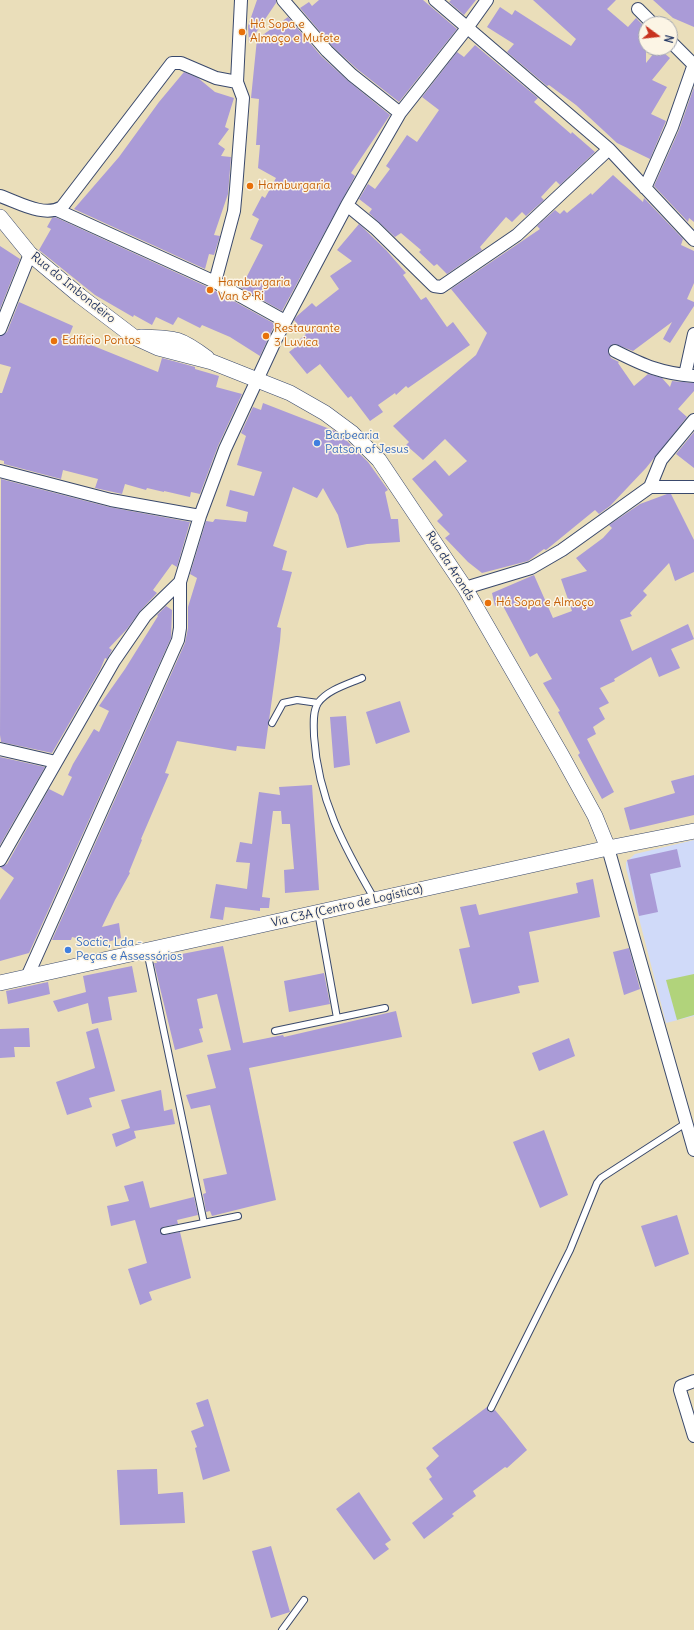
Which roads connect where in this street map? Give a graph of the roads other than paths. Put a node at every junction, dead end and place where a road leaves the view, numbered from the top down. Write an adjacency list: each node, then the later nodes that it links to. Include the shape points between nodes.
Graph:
1 (241, 0): 10 (street)
2 (283, 0): 11 (street, via 326,51)
3 (435, 0): 7 (street)
4 (487, 0): 7 (street)
5 (638, 9): 6 (street)
6 (645, 16)
7 (467, 28): 11 (street); 12 (street)
8 (678, 49): 9 (street)
9 (694, 65): 13 (street, via 672,127)
10 (237, 82): 16 (street, via 216,78 177,62 169,65 66,203); 20 (street, via 243,98 234,211)
11 (400, 112): 15 (street)
12 (609, 149): 13 (street); 15 (street, via 517,235 441,287 434,286 375,228)
13 (645, 188): 18 (street)
14 (0, 196): 16 (street, via 46,212)
15 (347, 205): 21 (street)
16 (57, 210): 20 (street)
17 (0, 217): 19 (street, Rua do Imbondeiro)
18 (694, 240)
19 (30, 254): 22 (street); 25 (street, Rua do Imbondeiro, via 134,337 174,338 183,341)
20 (215, 282): 21 (street)
21 (285, 321): 27 (street)
22 (0, 329)
23 (694, 334): 26 (street)
24 (615, 351): 26 (street, via 642,365 669,374)
25 (212, 362): 27 (street, Rua da Aronds)
26 (690, 375)
27 (257, 378): 32 (street, via 225,449); 34 (street, Rua da Aronds, via 290,392 325,413 352,433 379,460)
28 (694, 420): 30 (street, via 661,460)
29 (0, 471): 32 (street, via 111,500)
30 (650, 487): 31 (street); 34 (street, via 562,550 531,568)
31 (694, 487)
32 (200, 516): 33 (street)
33 (180, 582): 39 (street, via 145,616 114,661); 46 (street, via 178,640)
34 (465, 588): 41 (street, Rua da Aronds, via 595,816)
35 (362, 678): 36 (lane, via 330,692)
36 (318, 703): 37 (lane, via 297,700 283,704); 43 (lane, via 314,725 315,753 323,793 345,848)
37 (272, 723)
38 (0, 749): 39 (street)
39 (56, 762): 42 (street)
40 (694, 830): 41 (street, Via C3A (Centro de Logística))
41 (608, 848): 43 (street, Via C3A (Centro de Logística)); 51 (street)
42 (0, 860)
43 (375, 900): 44 (street, Via C3A (Centro de Logística))
44 (318, 912): 45 (street, Via C3A (Centro de Logística)); 49 (lane)
45 (147, 951): 46 (street, Via C3A (Centro de Logística)); 54 (lane)
46 (27, 977): 47 (street, Via C3A (Centro de Logística))
47 (0, 983)
48 (386, 1008): 49 (lane)
49 (337, 1018): 50 (lane)
50 (276, 1030)
51 (686, 1123): 52 (street); 57 (lane, via 597,1183 570,1250)
52 (694, 1150)
53 (238, 1216): 54 (lane)
54 (204, 1223): 55 (lane)
55 (164, 1231)
56 (694, 1381): 58 (street, via 681,1386 680,1390)
57 (491, 1408)
58 (694, 1436)
59 (304, 1600): 60 (lane)
60 (282, 1630)

